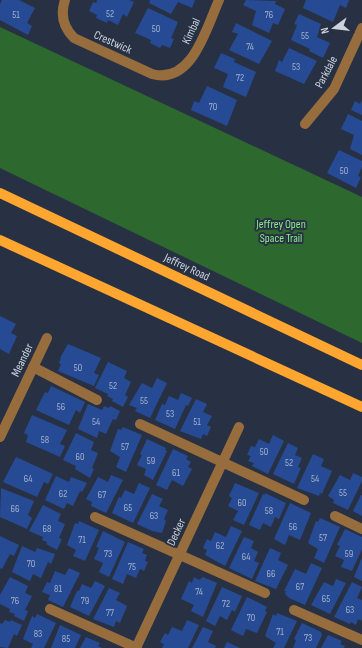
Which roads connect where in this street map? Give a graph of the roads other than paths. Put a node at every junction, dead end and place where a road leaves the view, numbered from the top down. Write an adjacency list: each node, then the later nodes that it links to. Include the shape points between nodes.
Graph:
1 (65, 0): 4 (street, Crestwick, via 62,8 63,20 67,31 78,40 152,74 172,75)
2 (219, 0): 4 (street, Kimbal, via 194,54)
3 (362, 28): 5 (street, Parkdale, via 334,89)
4 (182, 69)
5 (305, 124)
6 (0, 193): 9 (main road, Jeffrey Road)
7 (0, 240): 12 (main road)
8 (47, 338): 10 (street, Meander)
9 (362, 365)
10 (33, 367): 11 (street); 15 (street, Meander)
11 (97, 400)
12 (362, 407)
13 (140, 424): 16 (street)
14 (239, 427): 16 (street, Decker)
15 (1, 429)
16 (223, 461): 17 (street); 21 (street, Decker)
17 (304, 500)
18 (335, 516): 20 (street)
19 (95, 517): 21 (street)
20 (362, 529)
21 (179, 555): 22 (street); 26 (street, Decker)
22 (265, 593)
23 (50, 609): 26 (street)
24 (294, 610): 25 (street)
25 (362, 640)
26 (137, 648)

